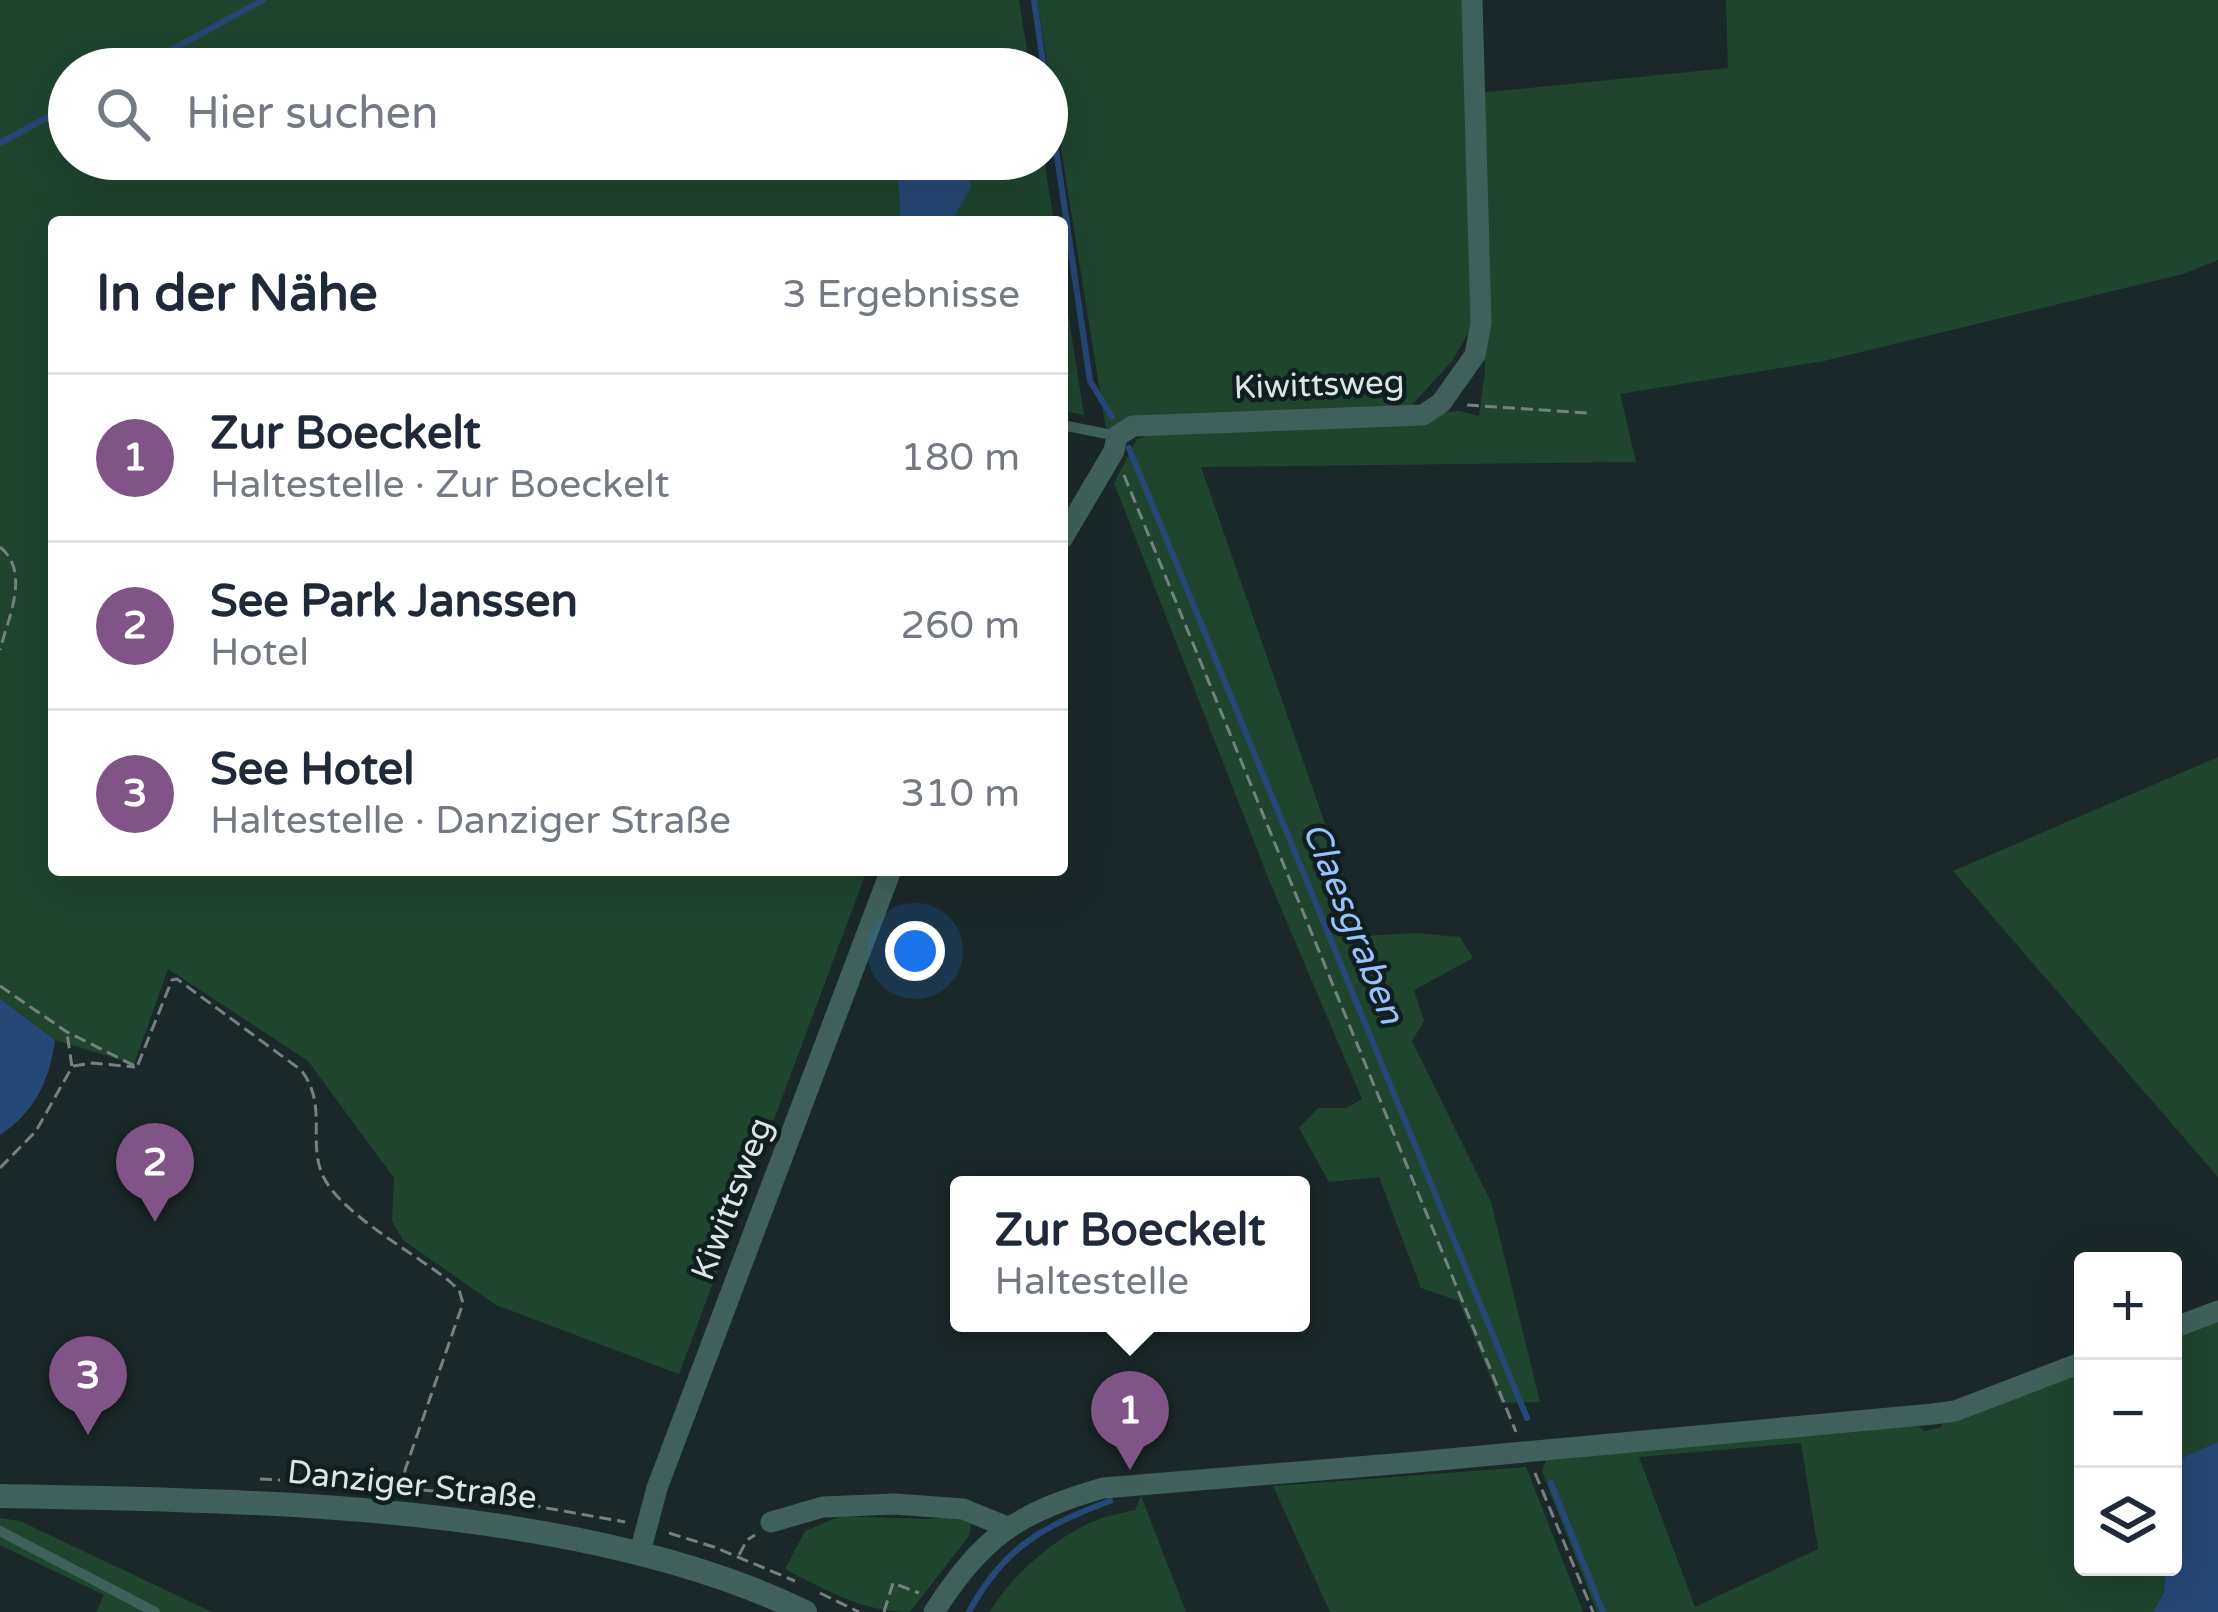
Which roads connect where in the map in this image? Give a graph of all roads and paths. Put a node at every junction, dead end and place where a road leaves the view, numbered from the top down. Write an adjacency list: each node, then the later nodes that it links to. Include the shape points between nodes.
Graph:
1 (1472, 0): 2 (street, Kiwittsweg, via 1481,323 1474,355)
2 (1441, 403): 3 (path); 5 (street, Kiwittsweg, via 1423,415 1133,426)
3 (1587, 412)
4 (1068, 427): 5 (lane)
5 (1115, 443): 6 (street); 18 (path)
6 (1068, 527)
7 (0, 547): 8 (path, via 17,578)
8 (0, 650)
9 (889, 876): 24 (street, Kiwittsweg)
10 (0, 986): 11 (path)
11 (67, 1031): 12 (path); 13 (path)
12 (72, 1067): 13 (path); 14 (path, via 36,1131)
13 (136, 1067): 19 (path, via 177,979 301,1070 316,1102 320,1164 335,1195 459,1291 460,1315)
14 (0, 1168)
15 (2218, 1312): 16 (street)
16 (2182, 1325)
17 (2074, 1365): 18 (street, via 1955,1411)
18 (1525, 1452): 22 (street, via 1126,1484 1057,1502); 31 (path)
19 (403, 1487)
20 (0, 1496): 24 (street, Danziger Straße, via 376,1510)
21 (772, 1522): 22 (street, via 823,1507 895,1504 963,1509); 25 (path)
22 (1007, 1527): 30 (street)
23 (0, 1531): 27 (lane)
24 (640, 1552): 28 (street, Danziger Straße)
25 (738, 1556)
26 (920, 1593): 29 (path, via 892,1583)
27 (154, 1612)
28 (805, 1612)
29 (884, 1612)
30 (934, 1612)
31 (1593, 1612)

